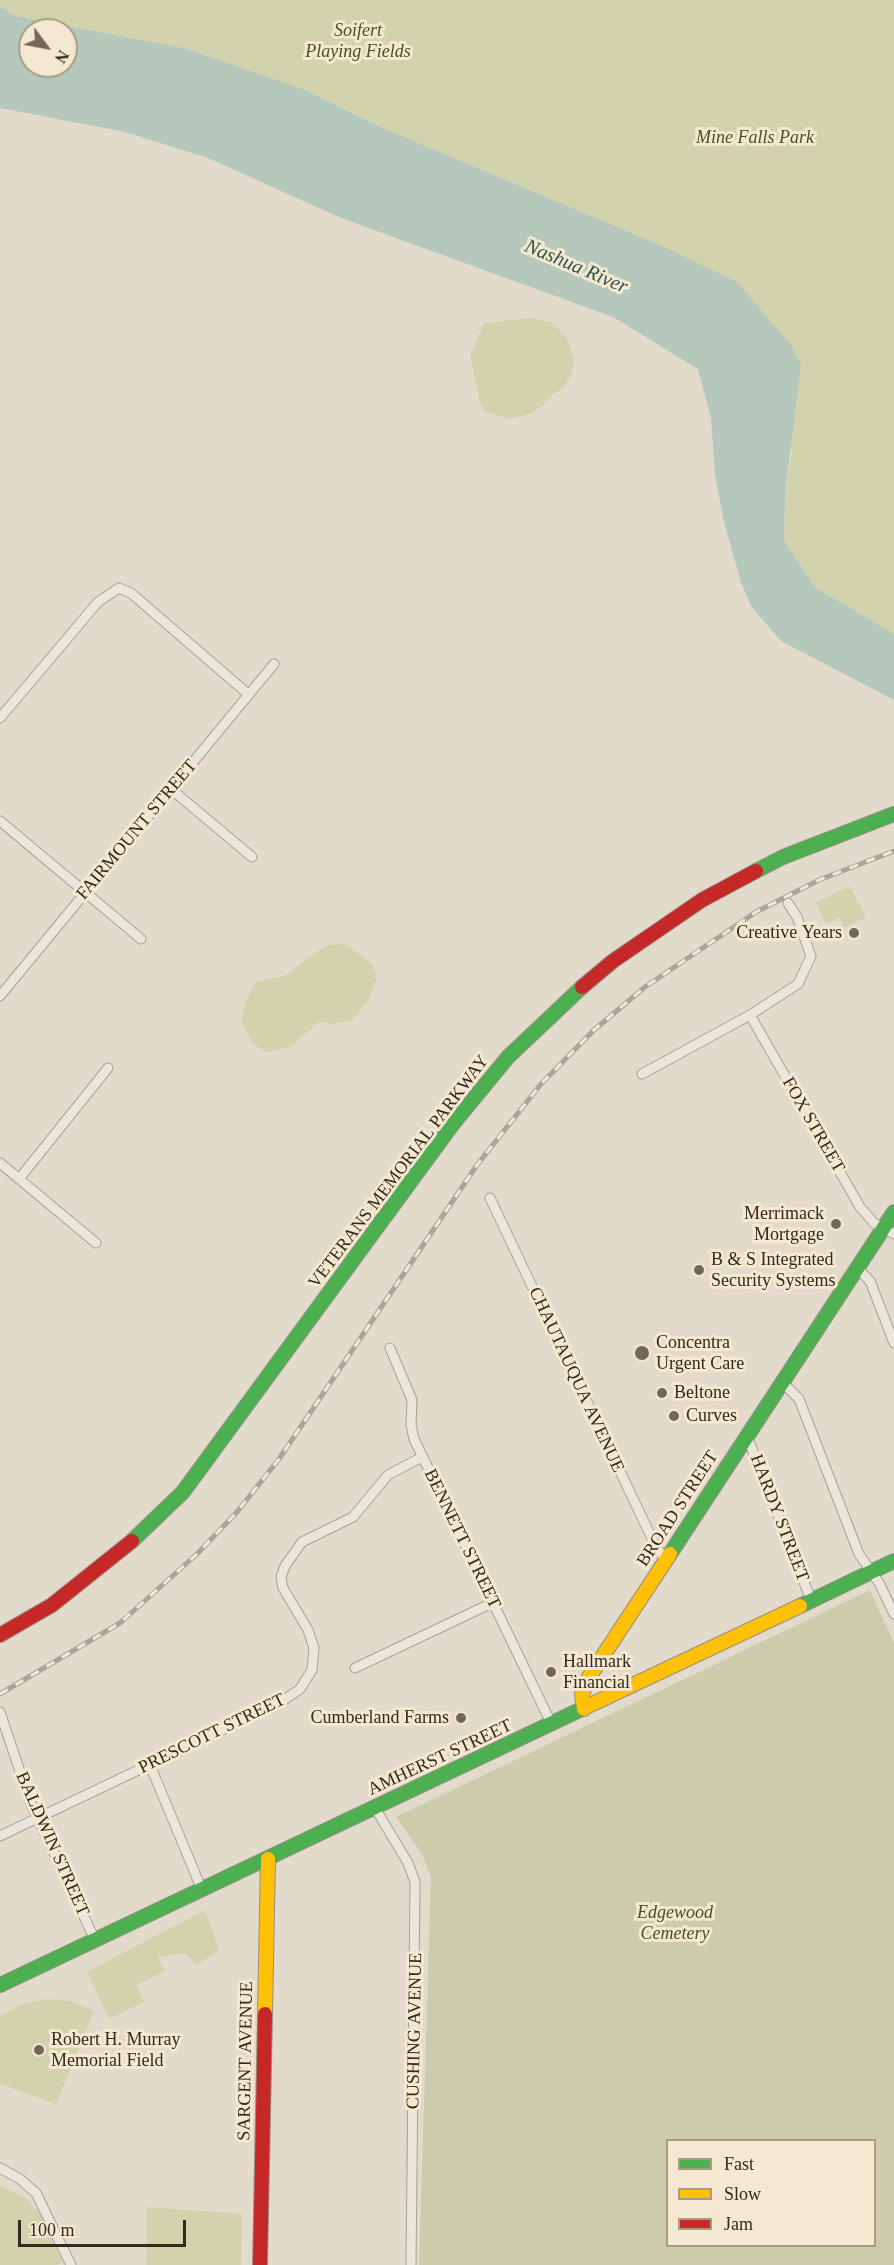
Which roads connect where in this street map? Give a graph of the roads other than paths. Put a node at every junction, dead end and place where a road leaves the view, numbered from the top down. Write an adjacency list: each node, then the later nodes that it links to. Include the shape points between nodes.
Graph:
1 (274, 664): 2 (street, FAIRMOUNT STREET)
2 (248, 694): 3 (street, via 131,593 119,588 98,602); 4 (street, FAIRMOUNT STREET)
3 (0, 718)
4 (171, 789): 7 (street); 8 (street, FAIRMOUNT STREET)
5 (894, 814): 33 (main road, VETERANS MEMORIAL PARKWAY, via 783,857 702,900 621,954 550,1014 493,1074 452,1125 183,1492 91,1576 52,1605)
6 (0, 821): 8 (street)
7 (252, 857)
8 (84, 892): 10 (street); 11 (street, FAIRMOUNT STREET)
9 (788, 903): 12 (street, via 808,945 811,956 807,970 798,984)
10 (141, 939)
11 (0, 996)
12 (750, 1015): 14 (street); 19 (street, FOX STREET, via 860,1207)
13 (108, 1068): 16 (street)
14 (642, 1074)
15 (0, 1163): 16 (street)
16 (20, 1179): 20 (street)
17 (490, 1198): 27 (street, CHAUTAUQUA AVENUE, via 656,1547)
18 (894, 1212): 19 (main road, BROAD STREET)
19 (888, 1232): 21 (main road, BROAD STREET)
20 (96, 1243)
21 (857, 1268): 22 (street, via 870,1281); 24 (main road, BROAD STREET)
22 (894, 1343)
23 (390, 1348): 26 (street, BENNETT STREET, via 412,1400 411,1431)
24 (782, 1382): 25 (main road, BROAD STREET); 29 (street, via 799,1399 859,1554)
25 (747, 1436): 27 (main road, BROAD STREET); 30 (street, HARDY STREET)
26 (422, 1457): 31 (street, BENNETT STREET); 38 (street, PRESCOTT STREET, via 388,1475 353,1517 302,1542 285,1566 283,1588 313,1643 313,1664 303,1685 281,1702)
27 (666, 1560): 35 (main road, BROAD STREET, via 589,1677 582,1694)
28 (894, 1561): 29 (main road, AMHERST STREET)
29 (871, 1572): 30 (main road, AMHERST STREET); 32 (street)
30 (811, 1600): 35 (main road, AMHERST STREET)
31 (492, 1603): 34 (street); 37 (street, BENNETT STREET)
32 (894, 1614)
33 (0, 1635)
34 (355, 1668)
35 (584, 1709): 37 (main road, AMHERST STREET)
36 (0, 1713): 40 (street, BALDWIN STREET)
37 (552, 1725): 39 (main road, AMHERST STREET)
38 (150, 1765): 40 (street, PRESCOTT STREET); 43 (street)
39 (375, 1808): 42 (main road, AMHERST STREET); 49 (street, CUSHING AVENUE, via 415,1882)
40 (38, 1818): 41 (street, PRESCOTT STREET); 44 (street, BALDWIN STREET)
41 (0, 1836)
42 (268, 1859): 43 (main road, AMHERST STREET); 48 (main road, SARGENT AVENUE)
43 (202, 1890): 44 (main road, AMHERST STREET)
44 (95, 1940): 45 (main road, AMHERST STREET)
45 (0, 1985)
46 (0, 2168): 47 (street, via 36,2193)
47 (71, 2265)
48 (260, 2265)
49 (411, 2265)

